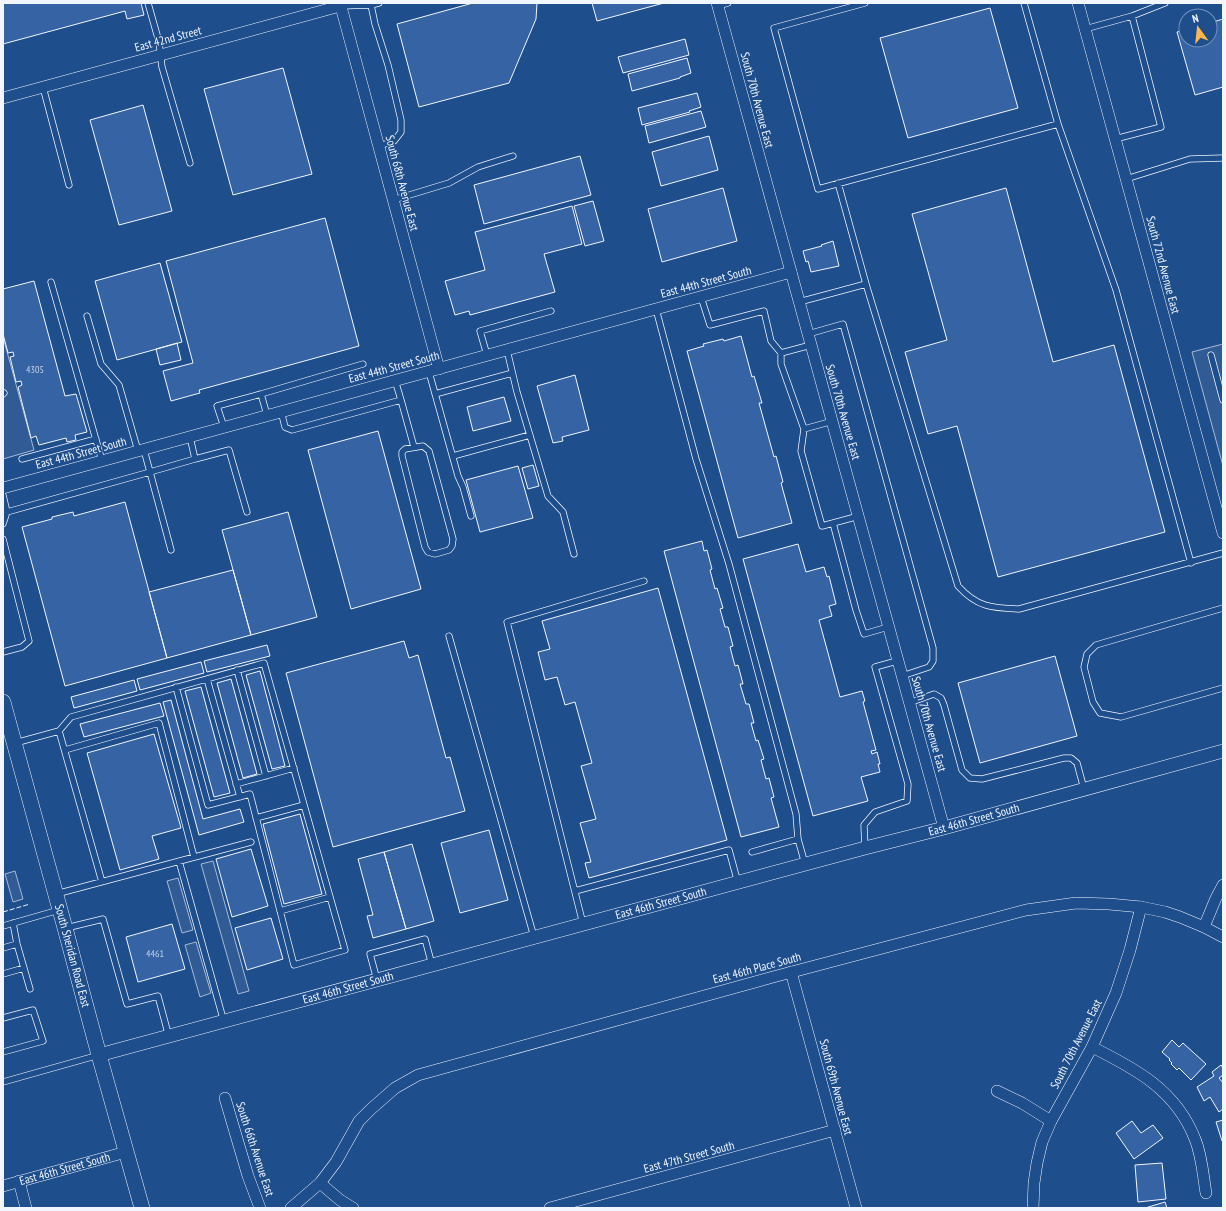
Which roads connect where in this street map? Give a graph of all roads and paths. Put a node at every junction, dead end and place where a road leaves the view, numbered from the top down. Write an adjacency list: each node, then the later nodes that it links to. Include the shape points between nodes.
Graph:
1 (148, 3): 12 (lane)
2 (379, 3): 8 (lane)
3 (865, 3): 22 (lane, via 774,28 818,189)
4 (1024, 3): 15 (lane)
5 (1078, 3): 11 (street, South 72nd Avenue East)
6 (1165, 3): 10 (lane)
7 (340, 4): 8 (lane); 12 (street, East 42nd Street); 17 (street, South 68th Avenue East)
8 (370, 4): 17 (lane, via 401,120 401,132 394,141)
9 (721, 4): 25 (street, South 70th Avenue East)
10 (1132, 16): 11 (lane); 16 (lane, via 1161,127)
11 (1085, 29): 16 (street, South 72nd Avenue East)
12 (160, 55): 13 (street, East 42nd Street); 20 (lane)
13 (43, 87): 14 (street, East 42nd Street); 23 (lane)
14 (3, 98)
15 (1058, 124): 22 (lane); 75 (lane, via 1116,290)
16 (1115, 140): 21 (street, South 72nd Avenue East)
17 (378, 146): 24 (street, South 68th Avenue East)
18 (513, 156): 24 (lane, via 478,166 449,183)
19 (1223, 158): 21 (lane, via 1190,159)
20 (190, 163)
21 (1126, 179): 70 (street, South 72nd Avenue East)
22 (838, 183): 27 (lane)
23 (69, 184)
24 (393, 200): 40 (street, South 68th Avenue East)
25 (791, 272): 28 (street, East 44th Street South); 29 (street, South 70th Avenue East)
26 (50, 282): 54 (lane)
27 (866, 284): 29 (lane); 75 (lane, via 958,586 967,596 979,603 997,608 1019,609)
28 (702, 297): 30 (street, East 44th Street South); 36 (lane, via 710,325 764,311 771,341)
29 (799, 302): 33 (street, South 70th Avenue East)
30 (656, 309): 35 (street, East 44th Street South); 101 (lane, via 784,769 796,814)
31 (551, 311): 37 (lane, via 480,331)
32 (87, 316): 56 (lane, via 101,364 119,385)
33 (808, 334): 34 (street, South 70th Avenue East); 83 (lane, via 843,324 933,648 933,661 929,667)
34 (811, 345): 36 (lane); 49 (street, South 70th Avenue East)
35 (506, 350): 37 (street, East 44th Street South); 41 (lane)
36 (781, 353): 51 (lane, via 781,364)
37 (487, 355): 40 (street, East 44th Street South)
38 (1211, 355): 46 (lane)
39 (363, 364): 43 (lane)
40 (434, 370): 42 (street, East 44th Street South); 44 (lane)
41 (512, 373): 44 (lane); 52 (lane)
42 (395, 380): 45 (lane); 47 (street, East 44th Street South)
43 (261, 394): 48 (lane); 50 (lane, via 217,406)
44 (435, 394): 57 (lane)
45 (401, 400): 47 (lane, via 292,430 285,426); 55 (lane)
46 (1223, 400)
47 (280, 411): 48 (street, East 44th Street South)
48 (267, 415): 50 (street, East 44th Street South)
49 (833, 421): 51 (lane); 67 (street, South 70th Avenue East)
50 (224, 427): 53 (street, East 44th Street South)
51 (804, 429): 68 (lane, via 801,451 822,526)
52 (530, 435): 57 (lane); 74 (lane, via 548,496 564,512)
53 (190, 436): 56 (street, East 44th Street South); 58 (lane)
54 (96, 439): 59 (lane); 60 (lane)
55 (414, 447): 55 (lane, via 402,452 402,456 425,547 428,552 435,554 449,550 453,539 429,451 423,446)
56 (141, 450): 60 (street, East 44th Street South); 61 (lane)
57 (453, 456): 66 (lane)
58 (195, 459): 61 (lane); 65 (lane, via 230,450)
59 (22, 460)
60 (102, 461): 62 (street, East 44th Street South)
61 (150, 472): 64 (lane); 72 (lane)
62 (3, 488)
63 (3, 495): 64 (lane)
64 (8, 512): 69 (lane)
65 (247, 512)
66 (471, 516)
67 (859, 516): 68 (lane); 78 (street, South 70th Avenue East)
68 (833, 523): 78 (lane, via 864,634)
69 (3, 524)
70 (1223, 533)
71 (3, 539): 80 (lane, via 29,641 22,647)
72 (171, 550)
73 (1223, 553): 75 (lane)
74 (574, 554)
75 (1191, 562)
76 (644, 581): 111 (lane, via 507,622)
77 (1223, 608): 86 (lane, via 1096,645 1087,654 1084,667 1093,702 1100,713 1121,717)
78 (888, 627): 81 (street, South 70th Avenue East)
79 (449, 636): 123 (lane)
80 (3, 652)
81 (897, 661): 83 (street, South 70th Avenue East); 103 (lane, via 875,667 908,784 907,801 875,812 864,825)
82 (237, 670): 84 (lane); 93 (lane, via 264,663); 94 (lane)
83 (902, 676): 88 (street, South 70th Avenue East)
84 (207, 679): 85 (lane); 95 (lane)
85 (176, 687): 89 (lane, via 72,717); 97 (lane, via 208,806)
86 (1223, 688)
87 (3, 702): 90 (main road, South Sheridan Road East)
88 (909, 703): 96 (lane, via 934,694 941,698 962,770 970,778 982,780 1071,758 1077,763); 100 (street, South 70th Avenue East)
89 (59, 731): 90 (lane); 91 (lane)
90 (14, 743): 112 (main road, South Sheridan Road East)
91 (65, 750): 105 (lane, via 159,723); 108 (lane)
92 (1223, 751): 96 (street, East 46th Street South)
93 (294, 768): 94 (lane); 98 (lane)
94 (266, 776): 95 (lane)
95 (236, 784): 97 (lane)
96 (1084, 789): 100 (street, East 46th Street South)
97 (240, 797): 99 (lane, via 250,794)
98 (304, 805): 99 (lane); 113 (lane)
99 (256, 818): 116 (lane)
100 (944, 828): 103 (street, East 46th Street South)
101 (798, 839): 104 (lane); 107 (lane)
102 (251, 842): 105 (lane)
103 (865, 848): 107 (street, East 46th Street South)
104 (752, 852)
105 (194, 857): 106 (lane)
106 (179, 861): 108 (lane); 133 (lane)
107 (805, 864): 109 (street, East 46th Street South)
108 (102, 882): 112 (lane)
109 (738, 883): 111 (lane, via 729,850); 118 (street, East 46th Street South)
110 (1223, 885): 120 (street)
111 (575, 891): 118 (lane)
112 (56, 894): 115 (main road, South Sheridan Road East)
113 (330, 897): 116 (lane); 116 (lane, via 345,950 294,965)
114 (1141, 907): 120 (street, East 46th Place South, via 1165,912); 128 (street, East 46th Place South, via 1076,903 1026,910); 135 (street, South 70th Avenue East, via 1116,993)
115 (60, 910): 117 (lane); 121 (main road, South Sheridan Road East)
116 (280, 910)
117 (14, 923): 119 (lane); 124 (lane)
118 (583, 924): 123 (street, East 46th Street South)
119 (3, 926)
120 (1204, 927): 122 (street)
121 (66, 928): 134 (lane, via 103,919 127,1004 158,996); 137 (main road, South Sheridan Road East)
122 (1223, 937)
123 (534, 938): 126 (street, East 46th Street South)
124 (17, 944): 125 (lane); 127 (lane)
125 (3, 948)
126 (432, 966): 130 (street, East 46th Street South); 130 (lane, via 425,939 370,954)
127 (24, 968): 129 (lane); 131 (lane)
128 (791, 972): 142 (street, South 69th Avenue East); 145 (street, East 46th Place South, via 418,1075 395,1088 363,1117)
129 (3, 974)
130 (377, 980): 133 (street, East 46th Street South)
131 (30, 989)
132 (3, 1018): 136 (lane, via 33,1010 42,1041)
133 (224, 1022): 134 (street, East 46th Street South)
134 (169, 1037): 137 (street, East 46th Street South)
135 (1092, 1047): 141 (street, South 70th Avenue East); 147 (street, via 1143,1074 1171,1100 1185,1118 1195,1139)
136 (3, 1052)
137 (99, 1055): 138 (lane); 143 (main road, South Sheridan Road East)
138 (3, 1082)
139 (997, 1091): 141 (street)
140 (225, 1098): 151 (street, South 66th Avenue East)
141 (1051, 1121): 156 (street, South 70th Avenue East, via 1037,1163)
142 (835, 1130): 148 (street, East 47th Street South); 155 (street, South 69th Avenue East)
143 (126, 1152): 144 (street, East 46th Street South); 150 (main road, South Sheridan Road East)
144 (19, 1181): 146 (street, East 46th Street South); 149 (street)
145 (320, 1183): 152 (street); 153 (street)
146 (3, 1186)
147 (1206, 1193)
148 (566, 1206): 154 (street, East 47th Street South)
149 (26, 1208)
150 (142, 1208)
151 (260, 1208)
152 (291, 1208)
153 (353, 1208)
154 (550, 1208)
155 (856, 1208)
156 (1033, 1208)

